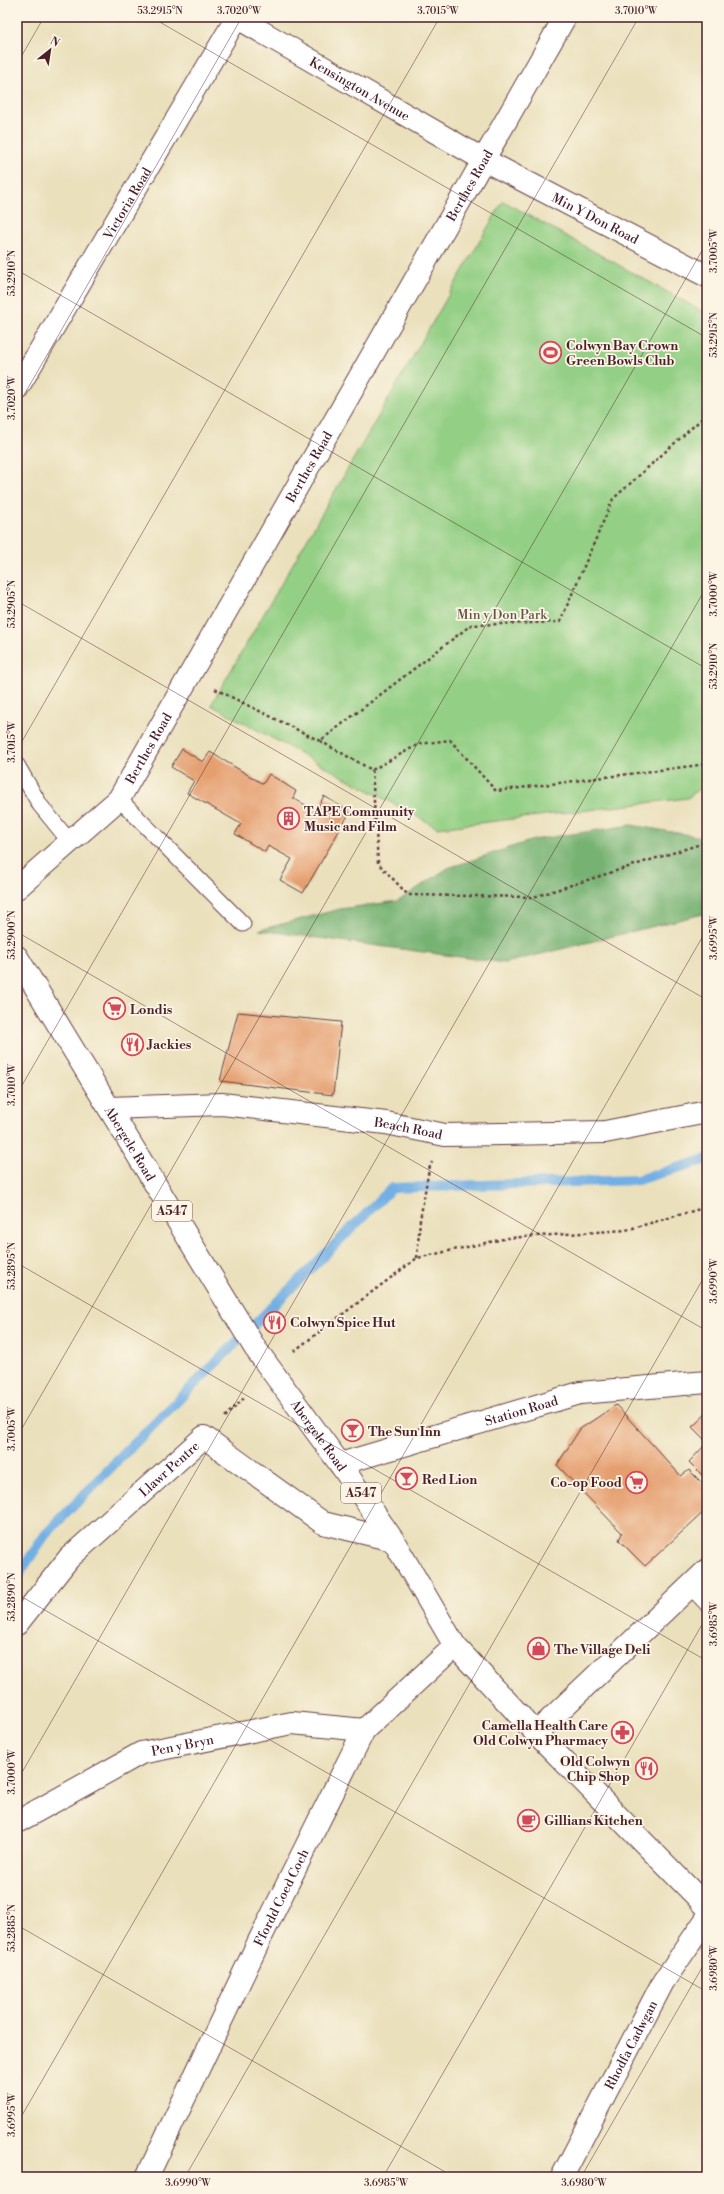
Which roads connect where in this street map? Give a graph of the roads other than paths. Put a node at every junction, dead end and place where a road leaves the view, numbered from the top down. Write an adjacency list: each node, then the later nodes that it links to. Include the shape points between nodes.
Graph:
1 (236, 17): 3 (street, Kensington Avenue); 5 (street, Victoria Road)
2 (565, 17): 3 (street, Berthes Road)
3 (484, 160): 4 (street, Min Y Don Road); 7 (street, Berthes Road)
4 (707, 276)
5 (17, 389)
6 (17, 765): 8 (lane, via 40,805)
7 (119, 799): 8 (street, Berthes Road); 10 (lane)
8 (70, 842): 9 (street, Berthes Road)
9 (17, 888)
10 (243, 924)
11 (17, 957): 12 (street, Abergele Road / A547)
12 (109, 1108): 13 (street, Beach Road, via 222,1104 386,1123 445,1135 605,1132); 15 (street, Abergele Road / A547, via 255,1348)
13 (707, 1112)
14 (707, 1382): 15 (street, Station Road, via 580,1393)
15 (340, 1464): 16 (street, Abergele Road / A547)
16 (393, 1540): 20 (street, Llawr Pentre, via 323,1523 204,1437 69,1558); 21 (street, Abergele Road / A547)
17 (707, 1570): 18 (street)
18 (690, 1586): 19 (lane); 23 (street)
19 (707, 1604)
20 (17, 1624)
21 (455, 1646): 22 (street, Ffordd Coed Coch); 23 (street, Abergele Road / A547)
22 (364, 1730): 24 (street, Pen y Bryn, via 292,1723 141,1753); 27 (street, Ffordd Coed Coch, via 259,1941)
23 (536, 1733): 25 (street, Abergele Road / A547)
24 (17, 1822)
25 (707, 1907)
26 (707, 1918): 28 (street, Rhodfa Cadwgan, via 663,1982)
27 (147, 2177)
28 (562, 2177)

